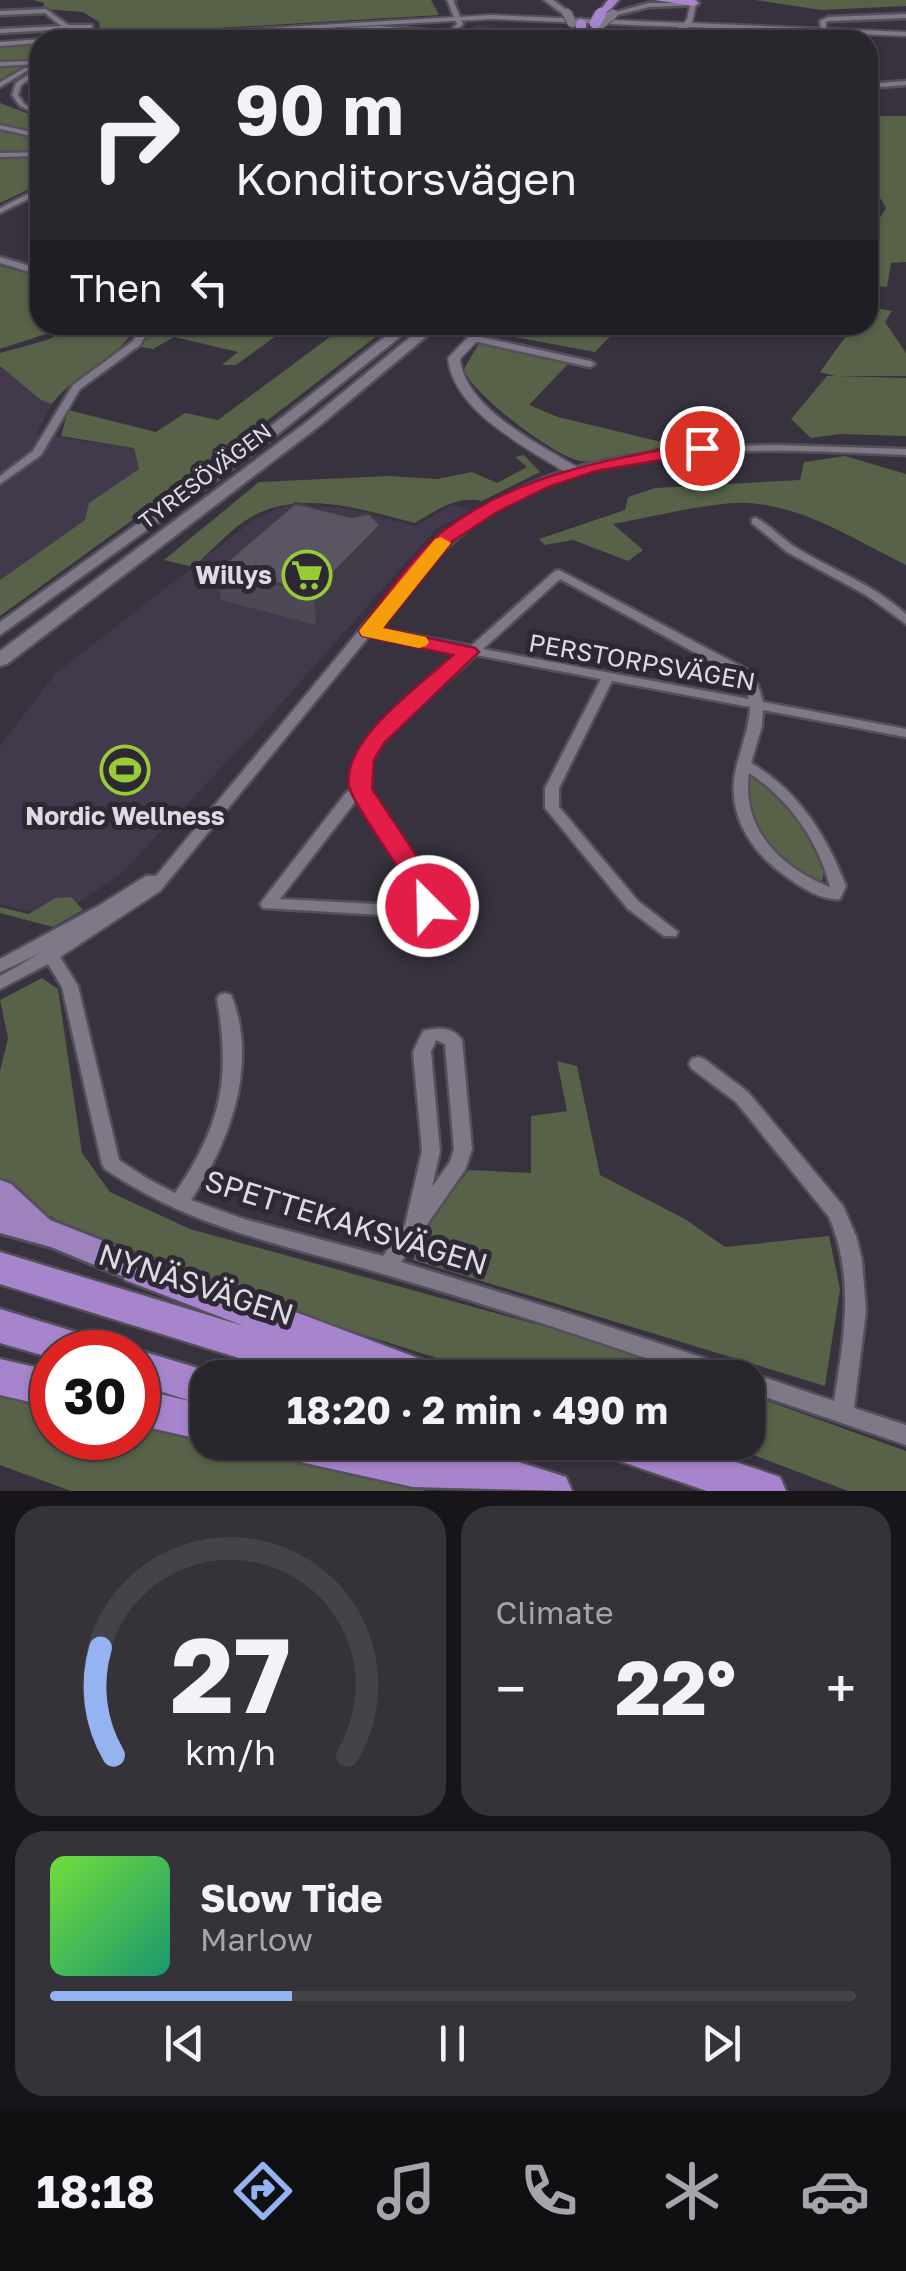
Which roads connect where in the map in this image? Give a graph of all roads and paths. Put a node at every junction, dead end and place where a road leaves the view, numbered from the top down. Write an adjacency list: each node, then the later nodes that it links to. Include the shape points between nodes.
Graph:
1 (450, 0): 9 (street)
2 (548, 0): 10 (main road)
3 (600, 0): 10 (highway)
4 (614, 0): 11 (highway)
5 (660, 0): 6 (highway)
6 (694, 3): 11 (main road, via 649,5); 12 (street)
7 (0, 13): 13 (street, via 46,11)
8 (906, 16): 19 (street, via 828,19)
9 (458, 18): 12 (street); 15 (street); 16 (street)
10 (576, 18): 17 (highway)
11 (600, 24)
12 (688, 24): 18 (street); 19 (street)
13 (67, 27): 14 (street); 20 (street)
14 (90, 30)
15 (242, 30)
16 (453, 30)
17 (579, 30)
18 (681, 30)
19 (824, 30)
20 (0, 31)
21 (878, 33): 22 (street)
22 (906, 34)
23 (30, 42): 24 (street)
24 (0, 44)
25 (0, 64): 26 (street)
26 (30, 65)
27 (30, 67): 29 (street)
28 (30, 73): 32 (street)
29 (2, 81)
30 (906, 83): 31 (street)
31 (878, 85)
32 (14, 95): 33 (street); 34 (street)
33 (0, 96)
34 (30, 109)
35 (0, 127): 36 (street)
36 (30, 134)
37 (30, 154): 38 (street)
38 (0, 155)
39 (30, 195): 40 (street)
40 (0, 211)
41 (0, 260): 42 (street)
42 (30, 269)
43 (142, 335): 51 (street, via 76,387 37,454)
44 (395, 335): 54 (main road, TYRESÖVÄGEN)
45 (421, 335): 57 (main road, TYRESÖVÄGEN)
46 (475, 335): 47 (street)
47 (472, 338): 48 (street); 50 (street, via 454,358 457,383)
48 (590, 364)
49 (906, 452): 50 (street, via 702,448)
50 (575, 472): 55 (street, via 512,497 446,537)
51 (1, 478)
52 (756, 521): 53 (street, via 769,536 867,587)
53 (906, 620)
54 (0, 630)
55 (370, 631): 56 (street, PERSTORPSVÄGEN); 64 (street, via 156,887 120,914)
56 (468, 652): 58 (street, PERSTORPSVÄGEN); 59 (street, via 553,576 566,575 742,672 756,687); 62 (street, via 376,739 362,760)
57 (0, 660)
58 (607, 679): 59 (street, PERSTORPSVÄGEN); 63 (street, via 552,788 552,808 633,905)
59 (760, 706): 60 (street, PERSTORPSVÄGEN); 61 (street)
60 (906, 733)
61 (747, 766): 61 (street, via 739,784 752,831 785,870 835,895 838,886 814,830 789,799)
62 (360, 789): 62 (street, via 350,796 268,904 416,912 435,903)
63 (670, 932)
64 (48, 949): 65 (street); 66 (street); 70 (street, SPETTEKAKSVÄGEN, via 70,986 112,1164)
65 (0, 966)
66 (0, 983)
67 (225, 999): 70 (street, via 234,1070 226,1116 208,1163)
68 (698, 1064): 88 (street, via 742,1096 848,1234 857,1275)
69 (0, 1194): 73 (highway)
70 (178, 1203): 74 (street, SPETTEKAKSVÄGEN)
71 (0, 1220): 73 (highway)
72 (414, 1225): 72 (street, via 431,1151 422,1052 438,1033 453,1040 464,1149); 74 (street)
73 (56, 1235): 76 (highway)
74 (386, 1266): 81 (street, SPETTEKAKSVÄGEN)
75 (0, 1268): 79 (highway, NYNÄSVÄGEN)
76 (138, 1269): 80 (highway)
77 (0, 1326): 78 (highway)
78 (30, 1335)
79 (300, 1360)
80 (378, 1360)
81 (678, 1360)
82 (160, 1374): 84 (highway)
83 (0, 1377): 85 (highway)
84 (190, 1383)
85 (30, 1384)
86 (765, 1387): 88 (street)
87 (160, 1413): 89 (highway)
88 (844, 1413): 90 (street)
89 (190, 1419)
90 (906, 1435)
91 (377, 1460): 94 (highway)
92 (448, 1460): 94 (highway)
93 (671, 1460): 96 (highway)
94 (490, 1473): 95 (highway)
95 (552, 1491)
96 (766, 1491)

